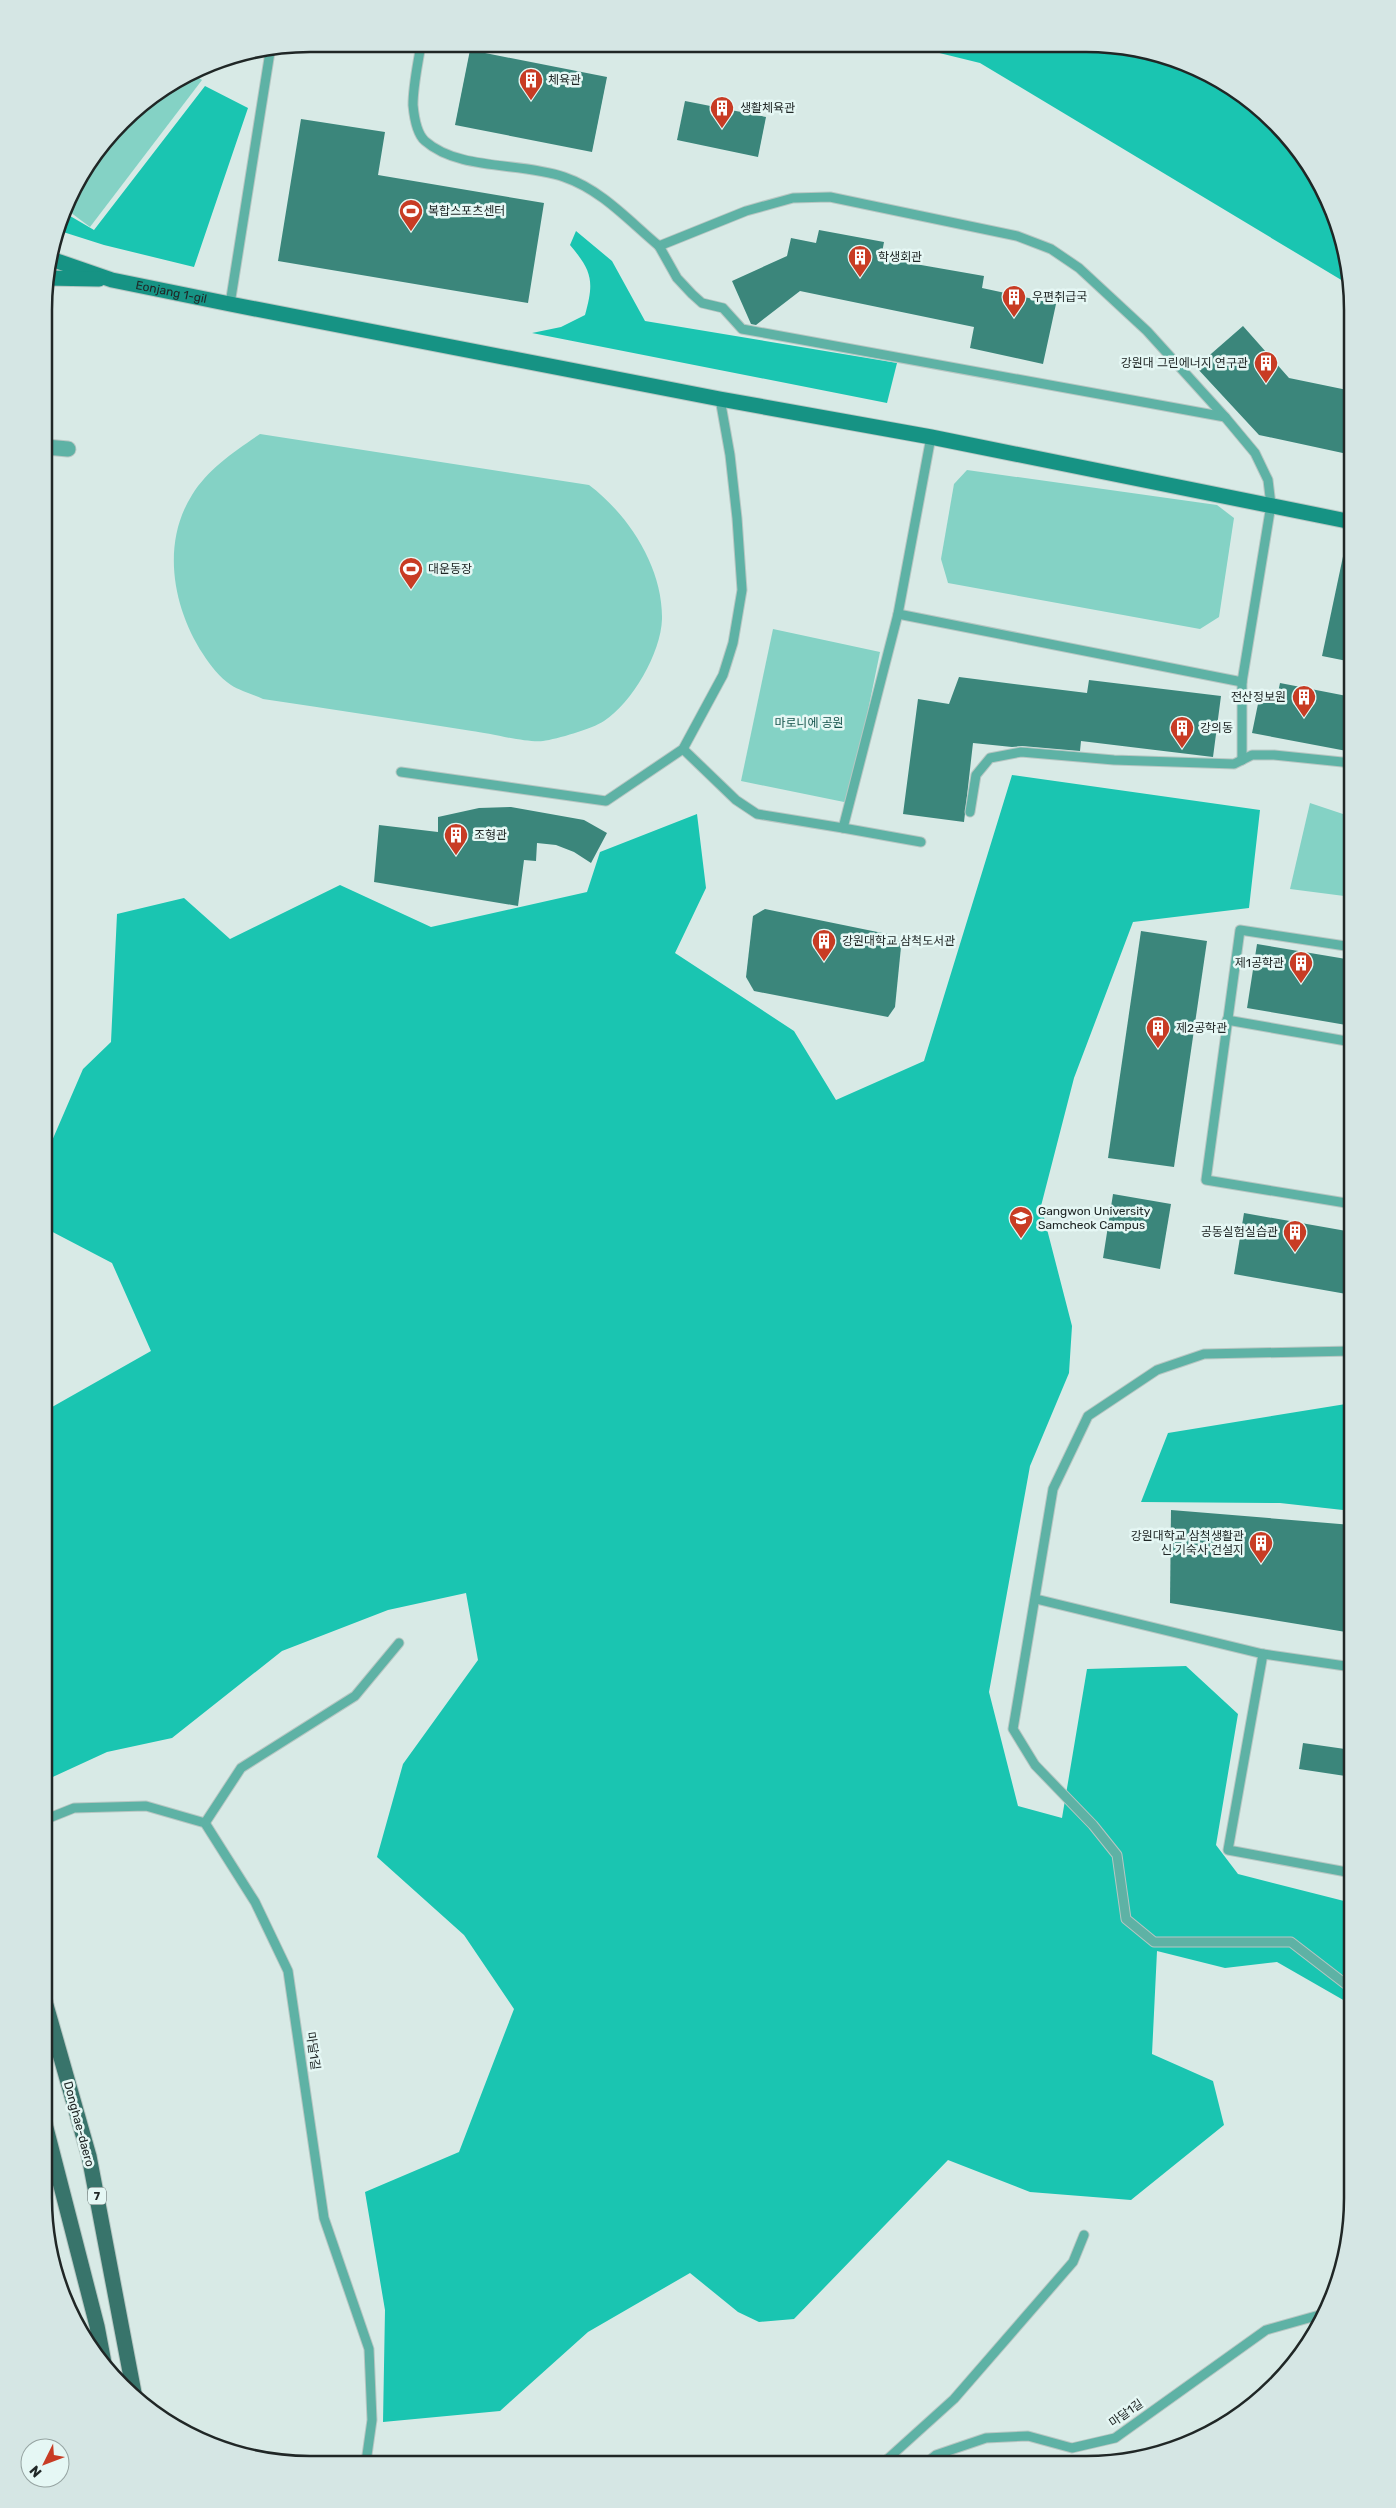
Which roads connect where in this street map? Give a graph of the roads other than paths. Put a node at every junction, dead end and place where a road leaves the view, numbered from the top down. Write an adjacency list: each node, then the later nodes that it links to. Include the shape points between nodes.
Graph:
1 (420, 52): 3 (lane, via 413,104 416,126 424,140 467,161 528,168 564,177 593,190)
2 (269, 56): 7 (lane)
3 (659, 246): 9 (lane, via 677,278 692,294 702,303 723,308 742,329); 9 (lane, via 746,211 793,198 812,197 830,197 1017,236 1051,249 1079,268 1147,331)
4 (57, 261): 6 (street, Eonjang 1-gil)
5 (55, 278): 6 (street, Eonjang 1-gil)
6 (112, 280): 7 (street, Eonjang 1-gil)
7 (230, 304): 8 (street, Eonjang 1-gil)
8 (720, 399): 10 (street, Eonjang 1-gil); 17 (lane, via 730,455 742,590 724,675)
9 (1226, 417): 13 (lane, via 1254,453 1268,480)
10 (932, 437): 13 (street, Eonjang 1-gil); 15 (lane)
11 (52, 448): 12 (street)
12 (68, 449)
13 (1271, 505): 14 (street, Eonjang 1-gil); 16 (lane)
14 (1344, 520)
15 (898, 614): 16 (lane); 22 (lane)
16 (1242, 682): 18 (lane)
17 (683, 749): 20 (lane, via 606,801); 22 (lane, via 736,800 757,814)
18 (1242, 760): 19 (lane, via 1252,755 1274,755); 21 (lane, via 1234,764 1021,752 990,758 976,774)
19 (1344, 762)
20 (401, 772)
21 (970, 812)
22 (843, 828): 23 (lane)
23 (921, 842)
24 (1344, 946): 25 (lane, via 1240,930)
25 (1227, 1020): 26 (lane); 27 (lane, via 1206,1180)
26 (1344, 1041)
27 (1344, 1203)
28 (1344, 1351): 29 (lane, via 1204,1354 1157,1370 1088,1416 1053,1488)
29 (1036, 1599): 31 (lane); 36 (lane, via 1013,1729 1035,1765 1093,1824 1117,1855 1126,1919 1154,1942 1291,1942)
30 (399, 1643): 34 (lane, via 354,1696 241,1768)
31 (1263, 1654): 32 (lane); 35 (lane, via 1228,1850)
32 (1344, 1666)
33 (52, 1817): 34 (lane, via 74,1808 146,1806)
34 (205, 1823): 43 (lane, 마달1길, via 255,1902 288,1971 324,2218 368,2349 372,2420)
35 (1344, 1872)
36 (1344, 1983)
37 (52, 2026): 42 (main road, Donghae-daero / 7, via 89,2156)
38 (52, 2151): 41 (main road)
39 (1084, 2234): 44 (lane, via 1073,2262 954,2399)
40 (1314, 2317): 45 (lane, 마달1길, via 1266,2330 1115,2438 1072,2448 1028,2436 986,2438)
41 (101, 2348)
42 (132, 2384)
43 (367, 2456)
44 (891, 2456)
45 (935, 2456)

